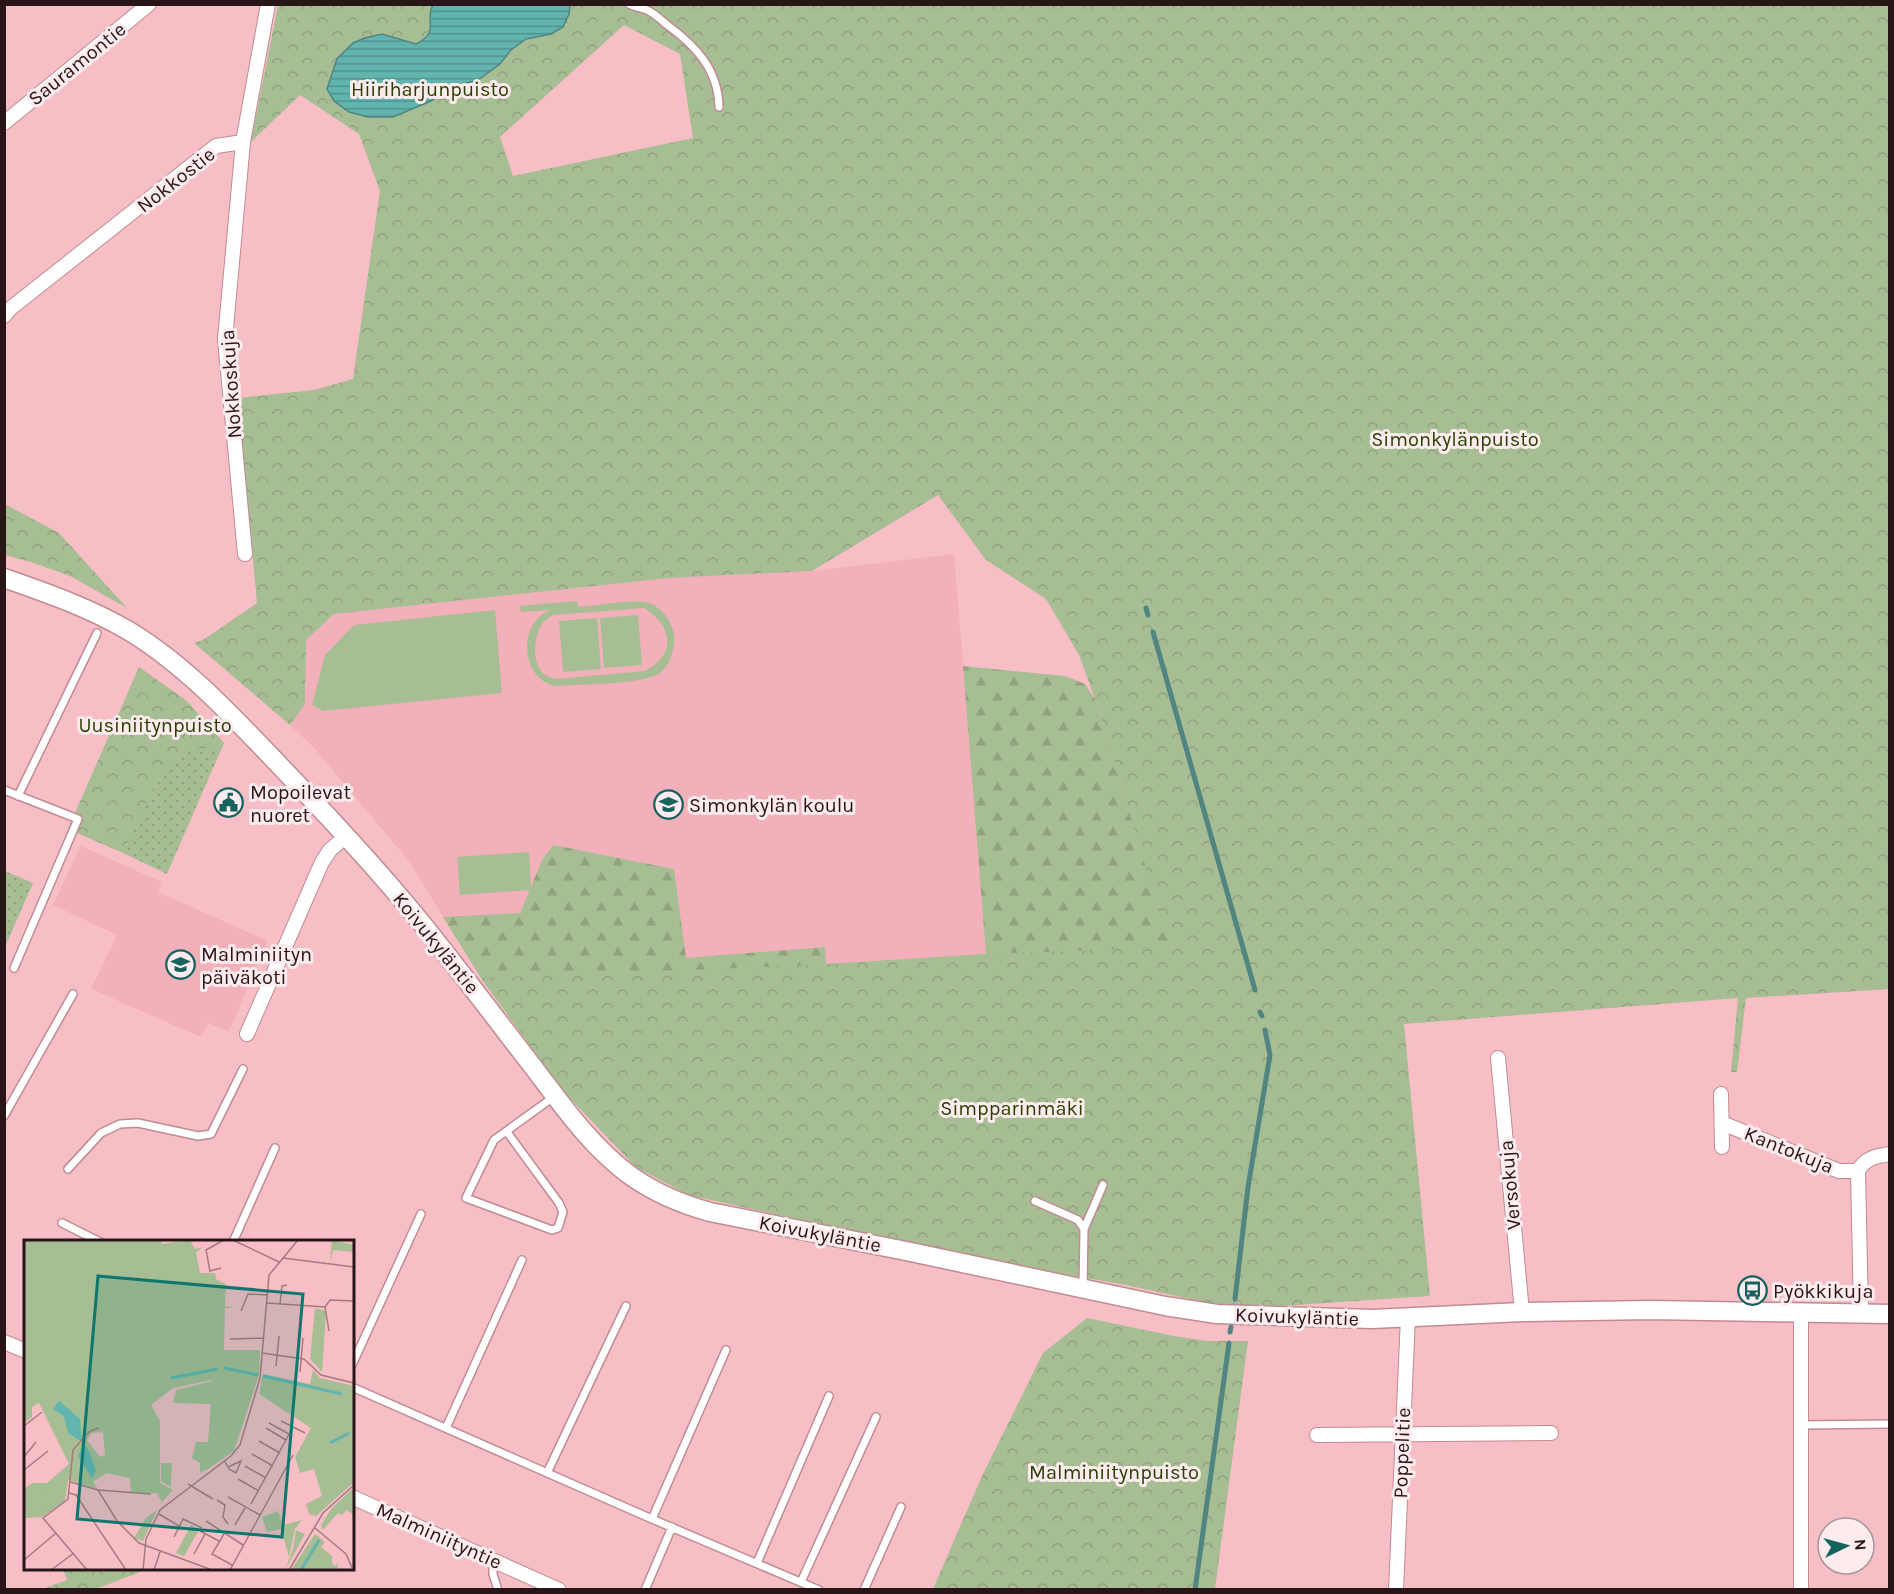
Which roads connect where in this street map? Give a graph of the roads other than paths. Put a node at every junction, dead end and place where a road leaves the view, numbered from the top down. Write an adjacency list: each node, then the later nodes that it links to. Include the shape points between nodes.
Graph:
1 (148, 4): 5 (street, Sauramontie)
2 (268, 4): 6 (street)
3 (630, 4): 4 (lane, via 647,10 701,54 712,75)
4 (719, 107)
5 (4, 123)
6 (243, 142): 7 (street, Nokkostie, via 216,146); 8 (street, Nokkoskuja, via 225,339)
7 (4, 315)
8 (245, 554)
9 (4, 578): 13 (main road, Koivukyläntie, via 93,612 131,632 184,671)
10 (96, 633): 12 (lane)
11 (4, 790): 12 (lane)
12 (18, 795): 14 (lane, via 78,819)
13 (345, 837): 16 (street, via 322,862); 20 (main road, Koivukyläntie, via 439,944)
14 (14, 968)
15 (74, 994): 21 (lane)
16 (247, 1034)
17 (1498, 1058): 39 (street, Versokuja)
18 (243, 1069): 27 (lane, via 211,1134 198,1136 138,1123 120,1125 101,1133)
19 (1721, 1094): 22 (street, Kantokuja)
20 (555, 1096): 23 (lane); 37 (main road, Koivukyläntie, via 613,1162 644,1185 686,1205)
21 (4, 1116)
22 (1722, 1123): 24 (street, Kantokuja); 28 (street, Kantokuja, via 1839,1171)
23 (507, 1132): 23 (lane, via 494,1140 466,1198 552,1230 558,1228 563,1212 559,1203)
24 (1722, 1147)
25 (274, 1148): 35 (lane)
26 (1890, 1154): 28 (street, Kantokuja, via 1874,1157)
27 (68, 1169)
28 (1858, 1171): 41 (street, Kantokuja)
29 (1103, 1185): 33 (lane)
30 (1035, 1201): 33 (lane, via 1078,1220)
31 (421, 1214): 47 (lane)
32 (62, 1223): 34 (lane)
33 (1084, 1229): 37 (lane)
34 (96, 1240)
35 (234, 1240)
36 (522, 1260): 53 (lane)
37 (1083, 1289): 43 (main road, Koivukyläntie, via 1217,1314)
38 (626, 1306): 57 (lane)
39 (1522, 1312): 40 (main road, Koivukyläntie); 43 (main road, Koivukyläntie)
40 (1801, 1312): 41 (main road, Koivukyläntie); 52 (street)
41 (1861, 1313): 42 (main road, Koivukyläntie)
42 (1890, 1314)
43 (1408, 1317): 54 (street, Poppelitie)
44 (4, 1341): 45 (street)
45 (24, 1350)
46 (726, 1350): 60 (lane)
47 (354, 1361)
48 (354, 1389): 53 (lane)
49 (829, 1396): 63 (lane)
50 (876, 1417): 64 (lane)
51 (1890, 1424): 52 (lane)
52 (1800, 1425): 71 (street)
53 (446, 1428): 57 (lane)
54 (1402, 1433): 55 (street); 56 (street); 70 (street, Poppelitie)
55 (1551, 1433)
56 (1317, 1435)
57 (547, 1473): 60 (lane)
58 (354, 1498): 62 (street, Malminiityntie)
59 (901, 1507): 69 (lane)
60 (652, 1519): 61 (lane)
61 (672, 1527): 63 (lane); 67 (lane)
62 (493, 1560): 65 (street, Malminiityntie); 66 (lane)
63 (757, 1563): 64 (lane)
64 (801, 1582): 68 (lane)
65 (552, 1588)
66 (498, 1590)
67 (645, 1590)
68 (819, 1590)
69 (864, 1590)
70 (1396, 1590)
71 (1801, 1590)

